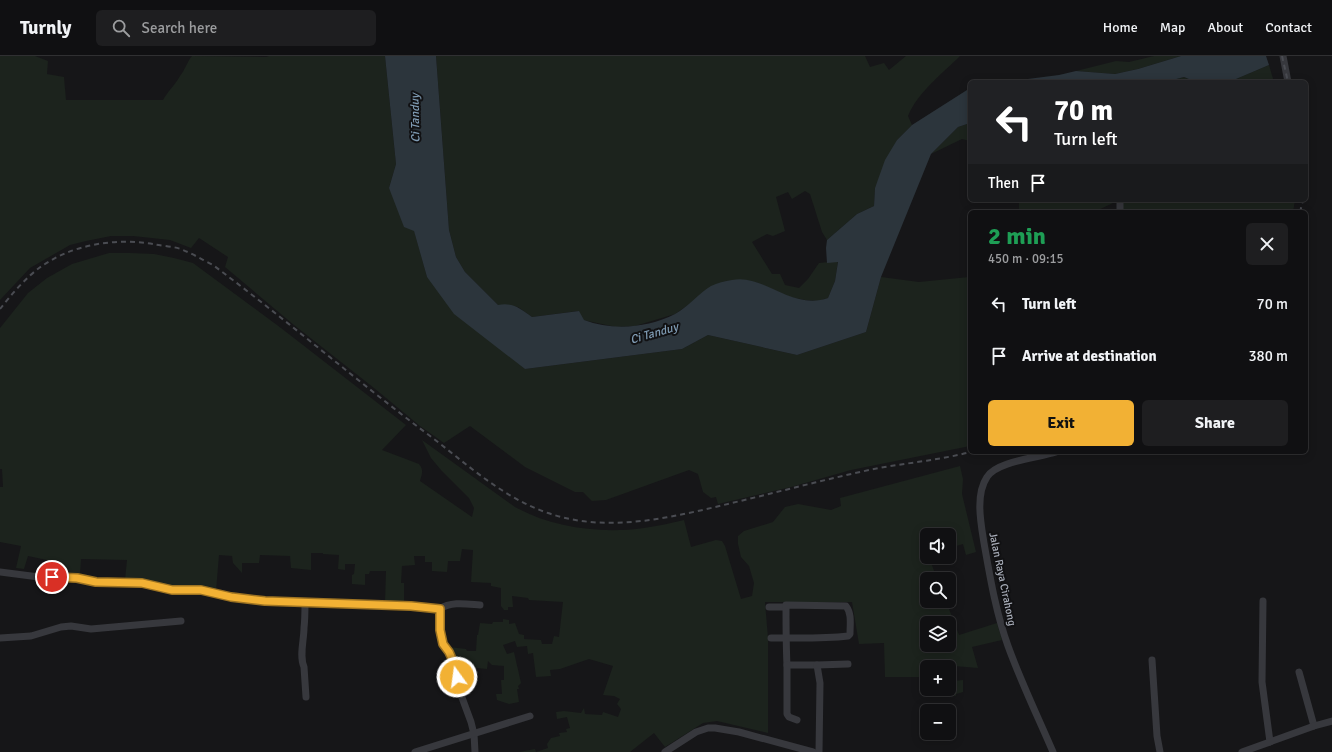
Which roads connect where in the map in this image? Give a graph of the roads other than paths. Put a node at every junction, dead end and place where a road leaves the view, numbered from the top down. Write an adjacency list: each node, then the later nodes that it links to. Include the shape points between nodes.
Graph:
1 (1283, 56): 2 (street)
2 (1288, 80)
3 (1047, 454): 32 (street, Jalan Raya Cirahong, via 1000,466 986,478 980,501 980,525 987,567 1004,634)
4 (0, 572): 6 (street, via 77,578 96,582 142,583 172,590 201,590 260,601)
5 (1263, 601): 26 (street, via 1262,687)
6 (305, 602): 10 (street); 20 (street, via 302,663)
7 (480, 605): 10 (street, via 454,604)
8 (769, 607): 9 (street)
9 (786, 607): 14 (street); 14 (street, via 797,604 846,606 850,615 848,636)
10 (440, 609): 25 (street, via 443,644 453,661 457,684)
11 (181, 622): 12 (street, via 91,629 71,626 31,636)
12 (0, 638)
13 (772, 638): 14 (street)
14 (786, 638): 17 (street)
15 (1152, 660): 33 (street)
16 (848, 664): 18 (street)
17 (787, 665): 18 (street); 22 (street, via 787,714)
18 (817, 665): 31 (street, via 820,683)
19 (1299, 672): 24 (street)
20 (306, 697)
21 (530, 716): 25 (street)
22 (797, 720)
23 (1332, 721): 24 (street)
24 (1314, 726): 26 (street)
25 (474, 734): 27 (street); 28 (street)
26 (1270, 742): 34 (street)
27 (415, 752)
28 (475, 752)
29 (665, 752): 30 (street, via 702,729 715,728)
30 (813, 752)
31 (819, 752)
32 (1053, 752)
33 (1160, 752)
34 (1242, 752)

